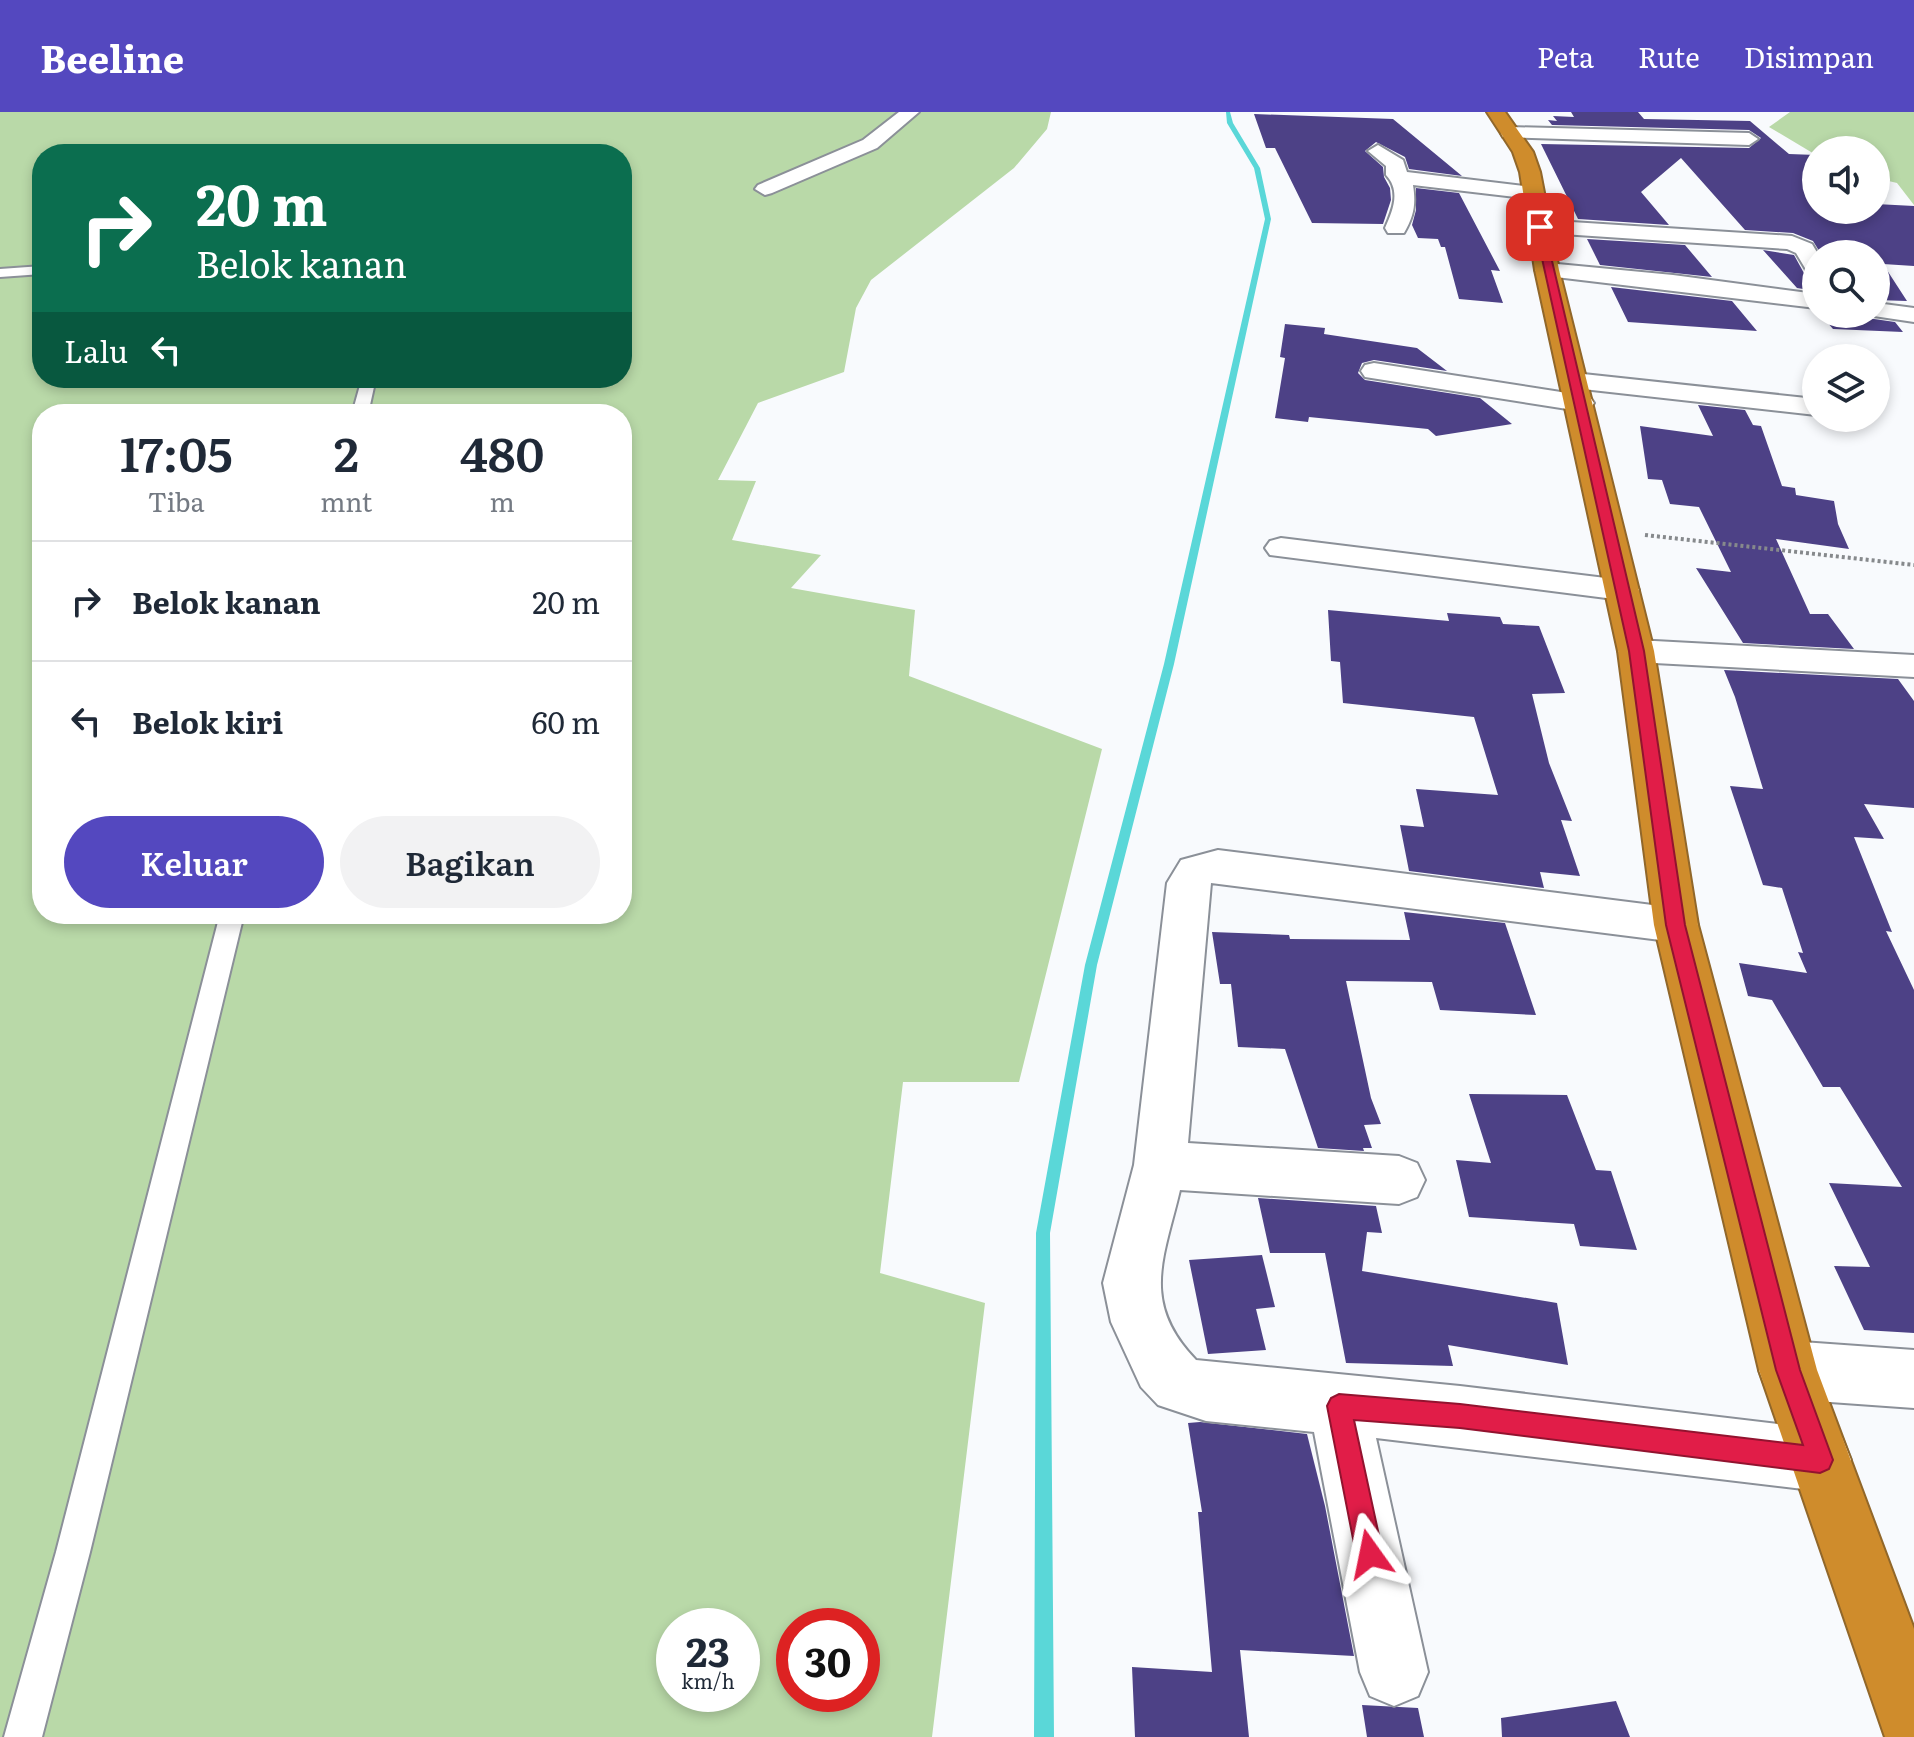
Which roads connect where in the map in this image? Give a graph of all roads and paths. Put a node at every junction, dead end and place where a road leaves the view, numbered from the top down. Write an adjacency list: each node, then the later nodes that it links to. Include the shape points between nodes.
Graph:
1 (910, 112): 6 (street, via 870,144)
2 (1503, 123): 3 (street); 7 (highway, via 1523,152)
3 (1749, 139)
4 (1378, 151): 5 (street, via 1393,160 1396,175)
5 (1402, 178): 7 (street); 9 (street, via 1406,204)
6 (765, 189)
7 (1536, 210): 8 (street); 10 (street); 11 (highway)
8 (1763, 224)
9 (1396, 228)
10 (1802, 248)
11 (1547, 270): 14 (street); 18 (highway)
12 (32, 271): 13 (lane)
13 (0, 273)
14 (1802, 299)
15 (1890, 312): 16 (street)
16 (1914, 315)
17 (1374, 371): 18 (street)
18 (1577, 392): 19 (street); 20 (highway)
19 (1802, 406)
20 (1607, 530): 22 (path); 23 (highway)
21 (1281, 548): 23 (street)
22 (1914, 565)
23 (1622, 590): 24 (highway)
24 (1636, 651): 25 (street); 27 (highway)
25 (1914, 666)
26 (230, 924): 36 (lane)
27 (1676, 925): 28 (street, via 1218,866 1200,868 1188,883); 30 (highway)
28 (1160, 1165): 29 (street); 32 (street, via 1131,1283 1139,1322 1162,1366 1179,1384 1206,1392)
29 (1399, 1180)
30 (1788, 1370): 31 (street); 33 (highway)
31 (1914, 1379)
32 (1339, 1406): 33 (street); 34 (street)
33 (1820, 1460): 35 (highway)
34 (1394, 1672)
35 (1914, 1722)
36 (23, 1737)

